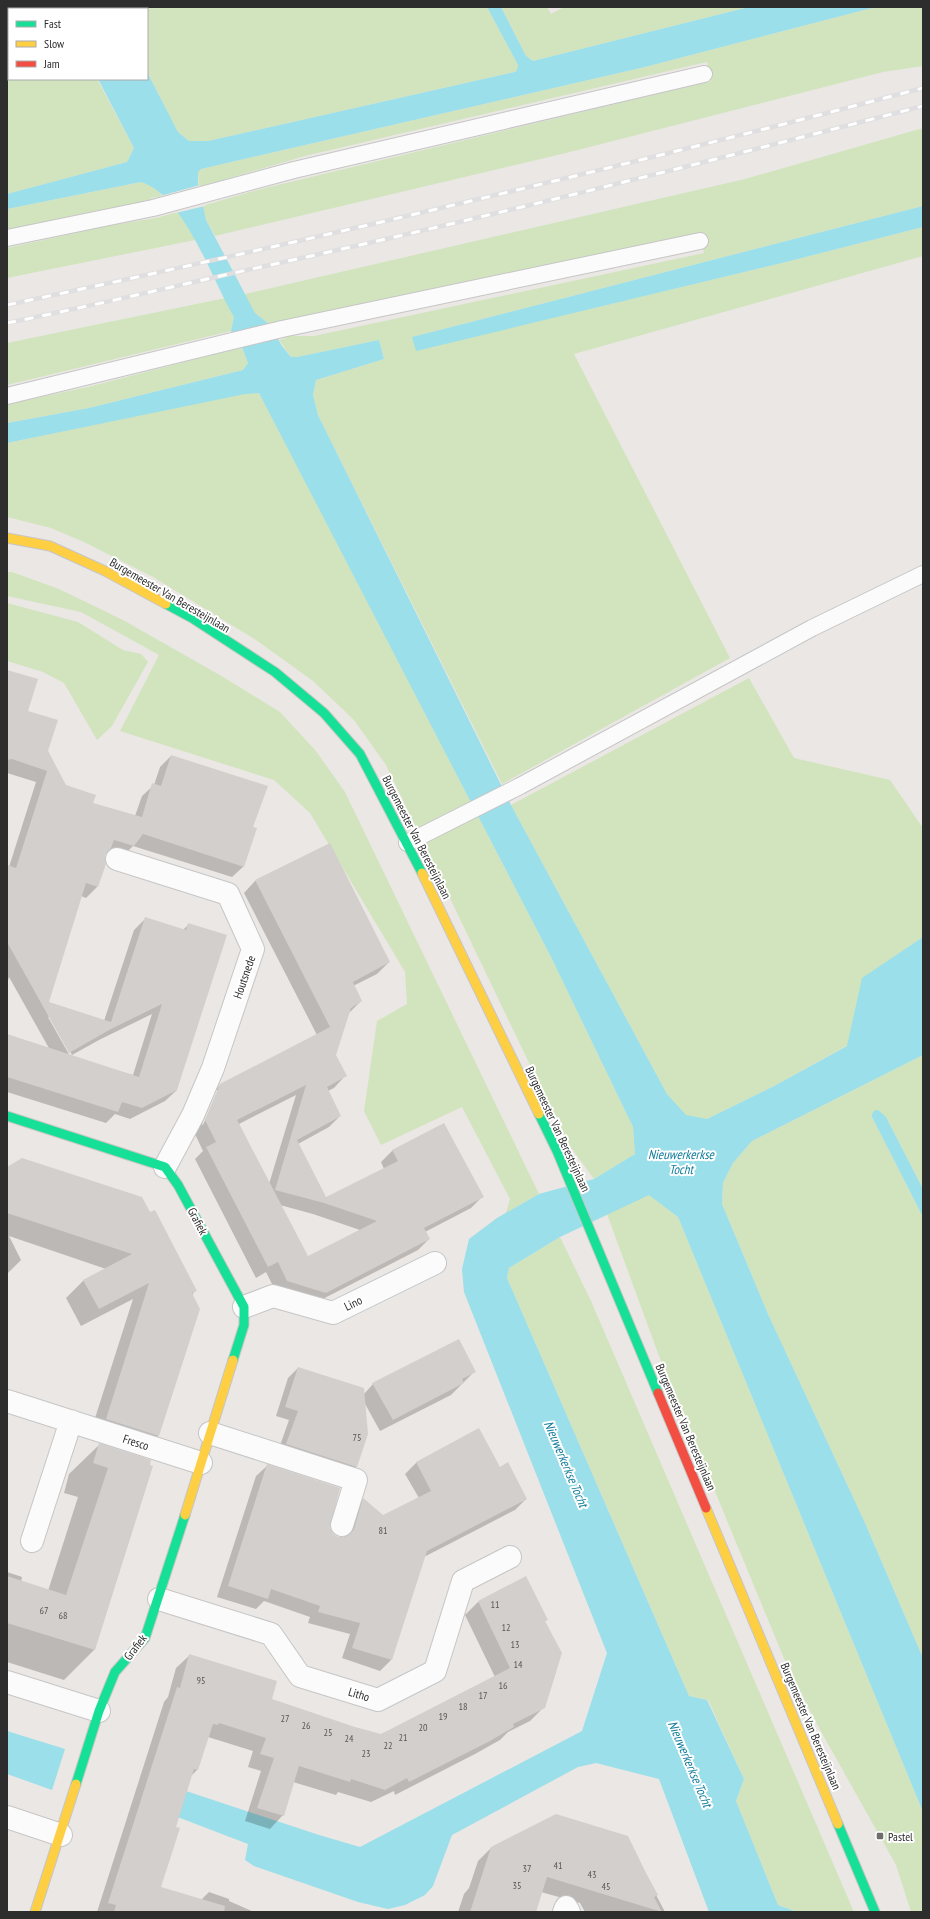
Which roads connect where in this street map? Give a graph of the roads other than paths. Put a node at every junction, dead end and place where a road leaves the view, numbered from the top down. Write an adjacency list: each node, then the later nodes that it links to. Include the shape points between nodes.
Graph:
1 (704, 74): 2 (lane, via 294,170 153,208)
2 (7, 238)
3 (700, 241): 4 (lane, via 282,329)
4 (7, 396)
5 (7, 538): 7 (main road, Burgemeester Van Beresteijnlaan, via 50,546 105,571 192,618 275,672 324,714 360,754)
6 (923, 574): 7 (lane, via 812,628 520,786)
7 (407, 843): 28 (main road, Burgemeester Van Beresteijnlaan, via 557,1151)
8 (117, 859): 10 (street, Houtsnede, via 228,894 253,949 213,1068 193,1115)
9 (7, 1116): 10 (main road)
10 (165, 1167): 12 (main road, Grafiek, via 178,1185)
11 (435, 1263): 12 (street, Lino, via 333,1313 273,1296)
12 (244, 1307): 15 (main road, Grafiek, via 244,1325)
13 (7, 1401): 14 (street, Fresco)
14 (72, 1421): 16 (street, Fresco); 18 (street)
15 (210, 1433): 16 (main road, Grafiek); 17 (street, via 356,1480)
16 (201, 1463): 20 (main road, Grafiek)
17 (342, 1525)
18 (32, 1541)
19 (510, 1557): 20 (street, Litho, via 463,1581 435,1671 378,1700 300,1676 271,1634)
20 (159, 1599): 22 (main road, Grafiek, via 145,1638 115,1672)
21 (7, 1682): 22 (street)
22 (100, 1711): 24 (main road, Grafiek)
23 (7, 1817): 24 (street)
24 (61, 1835): 25 (main road, Grafiek)
25 (35, 1912)
26 (564, 1912): 27 (street, via 566,1907)
27 (569, 1912)
28 (875, 1912)

